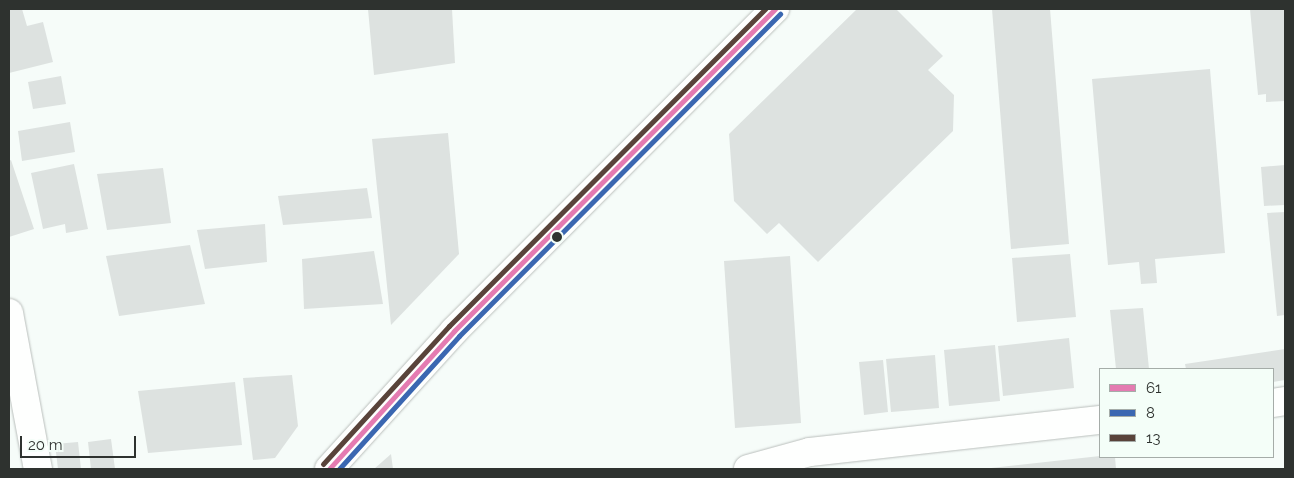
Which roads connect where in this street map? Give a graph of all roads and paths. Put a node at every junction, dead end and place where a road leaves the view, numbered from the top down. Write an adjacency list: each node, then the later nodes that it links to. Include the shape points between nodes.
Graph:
1 (774, 9): 5 (main road, via 454,331)
2 (9, 313): 4 (main road)
3 (1099, 420): 6 (main road, via 810,452)
4 (38, 469)
5 (330, 469)
6 (748, 469)

